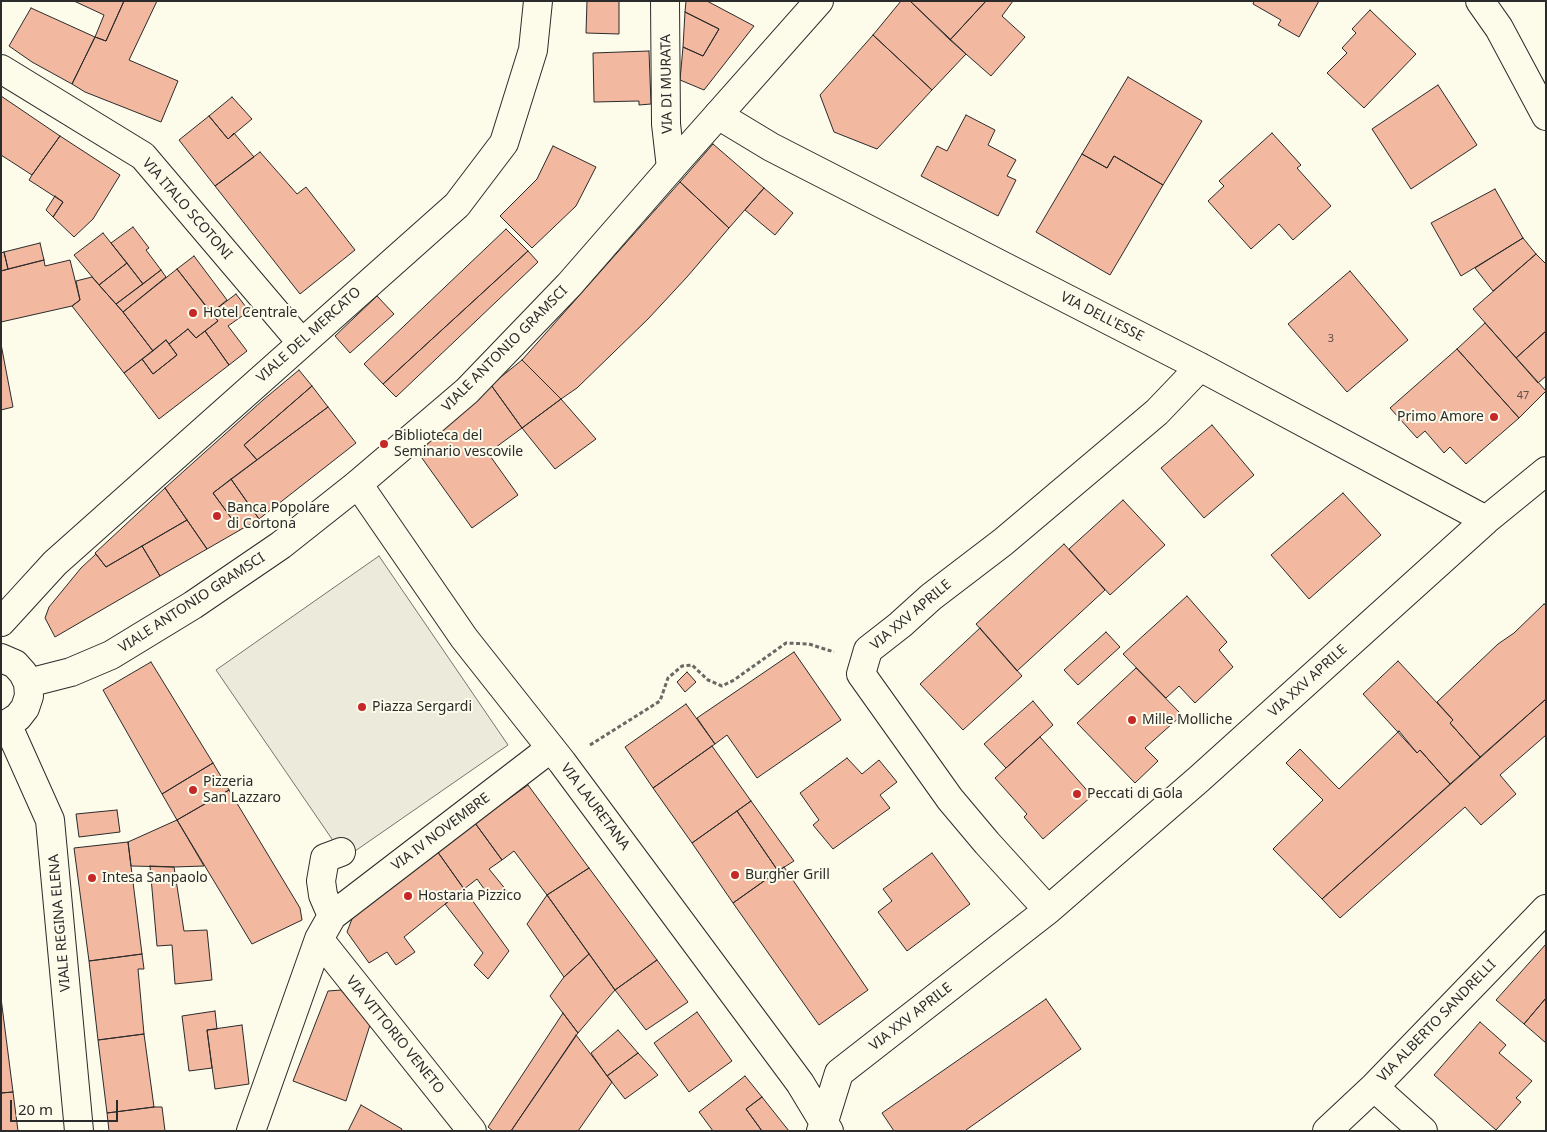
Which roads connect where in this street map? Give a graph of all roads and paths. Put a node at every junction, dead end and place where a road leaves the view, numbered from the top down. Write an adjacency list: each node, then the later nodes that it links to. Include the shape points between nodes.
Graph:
1 (538, 1): 11 (street, VIALE DEL MERCATO, via 533,50 504,143 458,204)
2 (665, 1): 10 (street, VIA DI MURATA, via 666,124)
3 (819, 1): 8 (street, VIALE ANTONIO GRAMSCI)
4 (1470, 1): 6 (street)
5 (1480, 1): 6 (street)
6 (1499, 28): 9 (street)
7 (1, 69): 11 (street, VIA ITALO SCOTONI, via 143,156)
8 (718, 115): 10 (street, VIALE ANTONIO GRAMSCI); 12 (street, VIA DELL'ESSE, via 772,147)
9 (1546, 116)
10 (671, 168): 14 (street, VIALE ANTONIO GRAMSCI, via 569,285 467,391)
11 (301, 342): 16 (street, VIALE DEL MERCATO, via 55,563)
12 (1200, 367): 15 (street, VIA DELL'ESSE); 17 (street, VIA XXV APRILE, via 1157,412)
13 (1546, 471): 15 (street, VIA XXV APRILE)
14 (358, 484): 19 (street, VIALE ANTONIO GRAMSCI, via 281,545 193,605 111,655 71,672); 21 (street, VIA LAURETANA, via 464,638)
15 (1486, 520): 24 (street, VIA XXV APRILE, via 1199,779)
16 (1, 622)
17 (868, 650): 21 (path, via 855,658 842,660 832,650 786,643 722,686 708,680 692,665 682,666 668,678 660,701 607,736); 24 (street, VIA XXV APRILE, via 861,674 950,799)
18 (1, 658): 19 (street, via 15,664)
19 (28, 683): 20 (street, via 29,696 25,708 18,717)
20 (4, 725): 28 (street, VIALE REGINA ELENA, via 50,820)
21 (557, 755): 25 (street, VIA IV NOVEMBRE); 27 (street, VIA LAURETANA, via 800,1083)
22 (341, 852): 25 (street, via 325,858 321,881)
23 (1546, 909): 26 (street, VIA ALBERTO SANDRELLI)
24 (1048, 910): 27 (street, VIA XXV APRILE, via 839,1073)
25 (325, 928): 29 (street); 30 (street, VIA VITTORIO VENETO)
26 (1374, 1087): 31 (street, VIA ALBERTO SANDRELLI); 32 (street)
27 (824, 1128)
28 (79, 1131)
29 (251, 1131)
30 (472, 1131)
31 (1327, 1131)
32 (1423, 1131)

